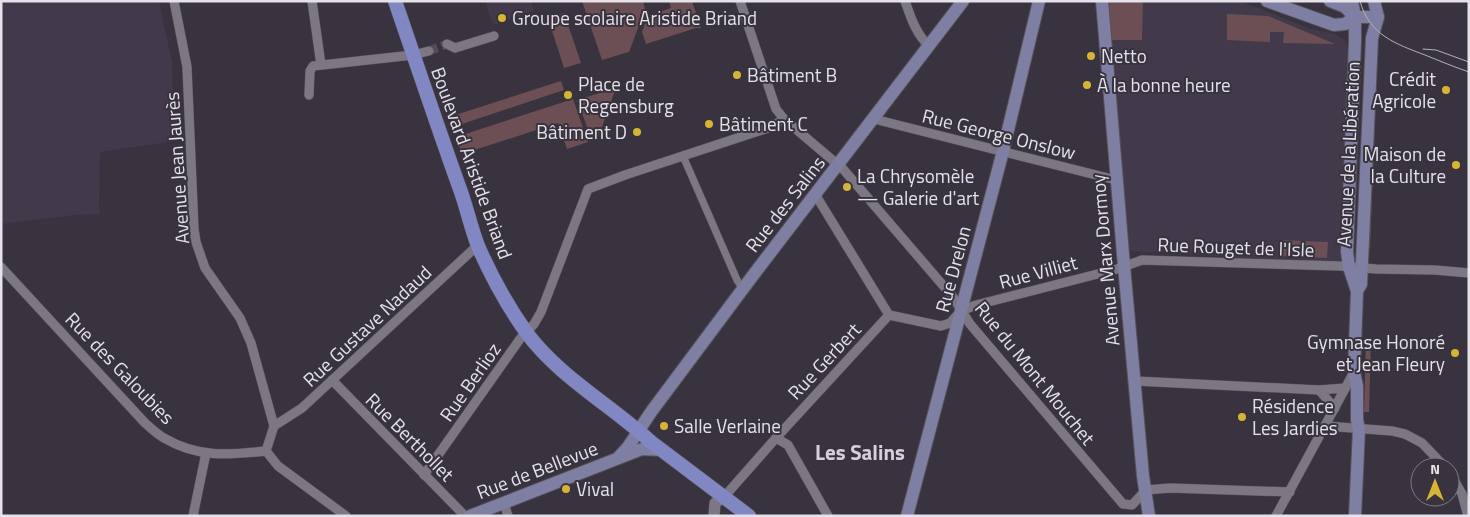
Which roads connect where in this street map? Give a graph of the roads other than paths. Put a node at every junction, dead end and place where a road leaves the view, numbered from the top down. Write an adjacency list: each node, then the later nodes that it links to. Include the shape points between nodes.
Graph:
1 (174, 1): 45 (street, Avenue Jean Jaurès, via 187,67 196,242 205,268 246,330)
2 (312, 1): 19 (street)
3 (395, 1): 18 (main road, Boulevard Aristide Briand)
4 (740, 1): 22 (street, via 776,109)
5 (905, 1): 16 (street, via 914,27)
6 (963, 1): 16 (main road, Rue des Salins)
7 (1039, 1): 23 (main road, Rue Drelon)
8 (1102, 1): 26 (main road, Avenue Marx Dormoy)
9 (1267, 1): 13 (main road, via 1334,26)
10 (1330, 1): 13 (main road)
11 (1352, 1): 13 (main road)
12 (1374, 1): 13 (main road)
13 (1366, 17): 31 (main road, Avenue de la Libération, via 1354,61); 32 (main road, Avenue de la Libération, via 1372,46)
14 (494, 36): 15 (street, via 455,48)
15 (447, 44)
16 (929, 46): 21 (main road, Rue des Salins)
17 (429, 51): 18 (street)
18 (413, 55): 19 (street); 28 (main road, Boulevard Aristide Briand)
19 (321, 65): 20 (street, via 313,66 310,71)
20 (309, 95)
21 (874, 118): 23 (street, Rue George Onslow); 25 (main road, Rue des Salins)
22 (784, 119): 24 (street, Rue Berlioz, via 771,127); 25 (street, Rue du Mont Mouchet)
23 (1003, 151): 26 (street, Rue George Onslow); 36 (main road, Rue Drelon)
24 (683, 156): 34 (street); 38 (street, Rue Berlioz, via 588,189 541,312)
25 (839, 164): 27 (main road, Rue des Salins); 36 (street, Rue du Mont Mouchet, via 953,297)
26 (1116, 180): 30 (main road, Avenue Marx Dormoy)
27 (815, 194): 34 (main road, Rue des Salins); 37 (street)
28 (478, 245): 38 (main road, Boulevard Aristide Briand, via 499,289); 40 (street, Rue Gustave Nadaud)
29 (1, 266): 52 (street, Rue des Galoubies, via 146,423 163,437)
30 (1124, 266): 31 (street, Rue Rouget de l'Isle, via 1142,260 1161,260); 36 (street, Rue Villiet); 41 (main road, Avenue Marx Dormoy)
31 (1349, 267): 32 (street, Rue Rouget de l'Isle); 35 (main road, Avenue de la Libération)
32 (1362, 268): 33 (street, Rue Rouget de l'Isle); 35 (main road, Avenue de la Libération)
33 (1469, 273)
34 (743, 289): 48 (main road, Rue des Salins)
35 (1357, 291): 39 (main road, Avenue de la Libération)
36 (961, 311): 37 (street, Rue Villiet, via 950,323 941,326); 61 (street, Rue du Mont Mouchet, via 1115,496 1123,504); 71 (main road, Rue Drelon)
37 (889, 315): 49 (street, Rue Gerbert)
38 (526, 332): 48 (main road, Boulevard Aristide Briand, via 563,370); 55 (street, Rue Berlioz)
39 (1354, 372): 42 (street, Avenue de la Libération); 47 (main road, Avenue de la Libération, via 1358,386)
40 (332, 380): 45 (street, Rue Gustave Nadaud, via 298,412); 55 (street, Rue Berthollet)
41 (1135, 381): 43 (street); 56 (main road, Avenue Marx Dormoy)
42 (1345, 388): 43 (street); 44 (street, Avenue de la Libération)
43 (1319, 390): 44 (street)
44 (1335, 408): 46 (street, Avenue de la Libération)
45 (274, 426): 51 (street)
46 (1326, 426): 47 (street); 58 (street, Avenue de la Libération)
47 (1359, 429): 53 (street, via 1405,434 1422,443); 73 (main road, Avenue de la Libération)
48 (639, 431): 50 (main road, Boulevard Aristide Briand); 54 (main road, Rue de Bellevue)
49 (776, 438): 59 (street, Rue Gerbert); 70 (street, via 788,445)
50 (662, 450): 54 (main road, Rue de Bellevue, via 642,449); 59 (main road, Boulevard Aristide Briand)
51 (266, 451): 52 (street, Rue des Galoubies, via 232,455); 64 (street, via 278,466)
52 (206, 453): 63 (street)
53 (1435, 457)
54 (618, 458): 60 (main road, Rue de Bellevue)
55 (424, 475): 65 (street, Rue Berthollet)
56 (1146, 490): 58 (street); 61 (street); 62 (main road, Avenue Marx Dormoy)
57 (1460, 490): 74 (street)
58 (1290, 492): 72 (street, Avenue de la Libération)
59 (724, 497): 68 (street, via 715,503); 69 (main road, Boulevard Aristide Briand)
60 (504, 502): 66 (main road, Rue de Bellevue); 67 (street)
61 (1132, 504): 62 (street, Rue du Mont Mouchet)
62 (1148, 513)
63 (193, 516)
64 (346, 516)
65 (465, 516)
66 (470, 516)
67 (508, 516)
68 (714, 516)
69 (749, 516)
70 (828, 516)
71 (907, 516)
72 (1276, 516)
73 (1355, 516)
74 (1468, 516)

